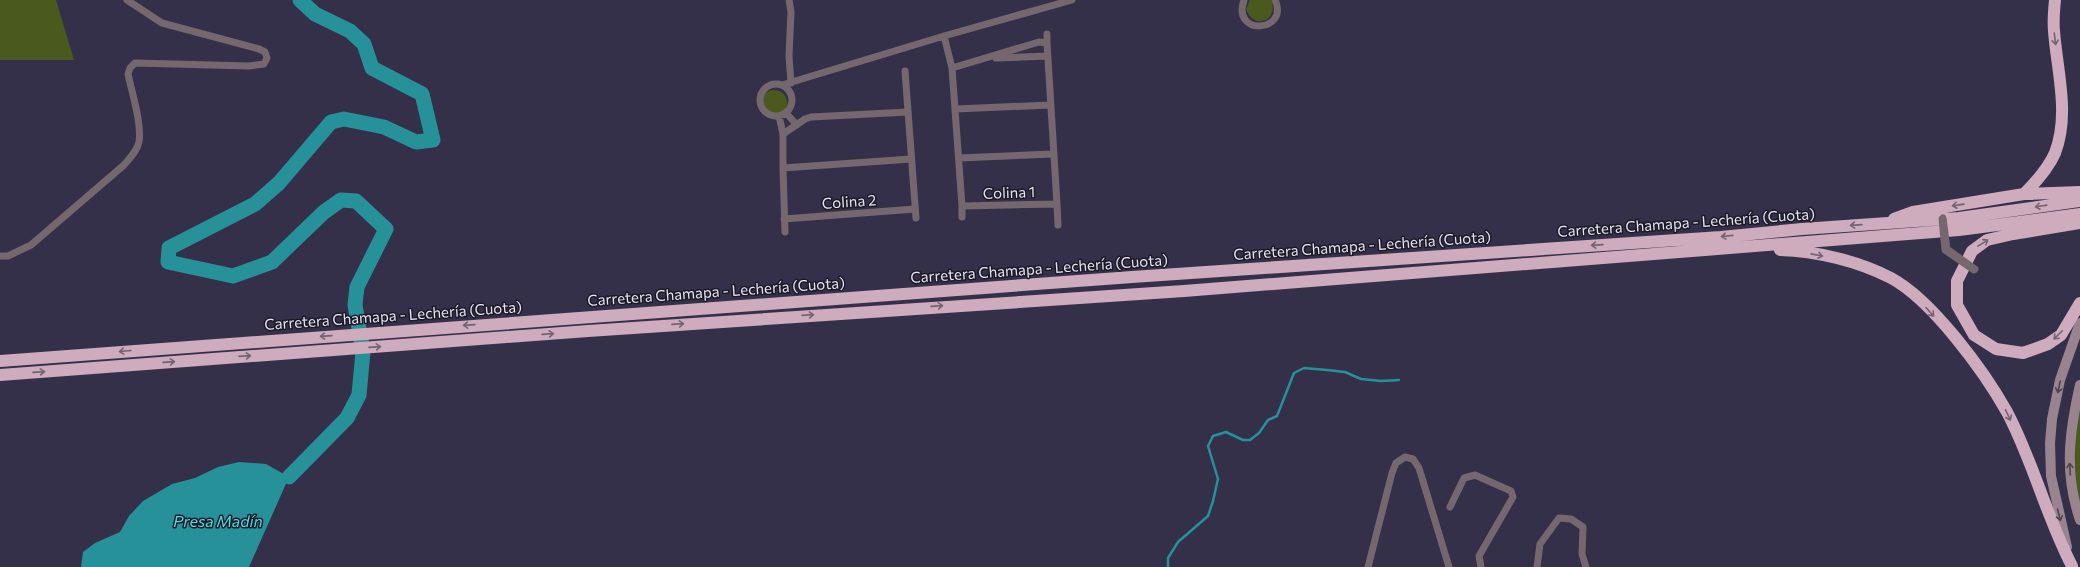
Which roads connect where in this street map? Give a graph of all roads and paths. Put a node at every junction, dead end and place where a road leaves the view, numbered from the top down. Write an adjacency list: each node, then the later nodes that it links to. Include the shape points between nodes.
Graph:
1 (127, 0): 43 (street, via 162,23 259,49 265,52 267,58 264,64 249,66 135,63 128,74 139,129 139,142 134,154 31,245 8,256)
2 (789, 0): 14 (street, via 792,12 789,56)
3 (1072, 0): 8 (street)
4 (1244, 0): 5 (street, via 1241,8 1244,19 1252,26 1263,27 1273,22 1278,12)
5 (1275, 0)
6 (2055, 0): 28 (highway, one-way to 28, via 2054,29 2062,122 2055,152 2049,164)
7 (1046, 34): 9 (street, Colina 1)
8 (944, 36): 12 (street, Colina 1); 14 (street)
9 (1047, 43): 10 (street, Colina 1); 11 (street, via 1039,42)
10 (1048, 56): 11 (street); 16 (street, Colina 1)
11 (986, 59): 12 (street)
12 (952, 68): 17 (street, Colina 1)
13 (905, 71): 18 (street)
14 (791, 83): 15 (street)
15 (782, 85): 19 (street, via 792,98 791,106); 20 (street, via 769,85 762,91 760,98 763,111)
16 (1050, 105): 17 (street); 23 (street, Colina 1)
17 (956, 109): 24 (street, Colina 1)
18 (908, 112): 21 (street, via 811,117); 25 (street)
19 (786, 113): 20 (street); 21 (street)
20 (778, 116): 22 (street)
21 (797, 125): 22 (street)
22 (783, 134): 26 (street)
23 (1053, 154): 24 (street); 30 (street, Colina 1)
24 (959, 158): 31 (street, Colina 1)
25 (911, 160): 26 (street); 32 (street)
26 (783, 168): 36 (street)
27 (2080, 192): 28 (highway)
28 (2024, 194): 39 (highway, one-way to 39, via 1913,212)
29 (2080, 201): 39 (highway, Carretera Chamapa - Lechería (Cuota), one-way to 39, via 1959,218)
30 (1057, 204): 31 (street, Colina 1); 40 (street, Colina 1)
31 (962, 206): 35 (street, Colina 1)
32 (915, 209): 34 (street); 36 (street, Colina 2)
33 (2080, 214): 42 (highway, Carretera Chamapa - Lechería (Cuota), via 1959,230)
34 (916, 218)
35 (962, 218)
36 (784, 219): 41 (street)
37 (1942, 219): 37 (street, bridge, via 1944,218 1947,249 1974,270 1945,250)
38 (2080, 223): 44 (highway, one-way to 38, via 2060,335 2048,344 2023,353 1996,349 1974,334 1957,305 1957,281 1972,251 1987,240)
39 (1882, 224): 46 (highway, Carretera Chamapa - Lechería (Cuota), one-way to 46, via 508,322)
40 (1058, 225)
41 (785, 232)
42 (1722, 248): 47 (highway, Carretera Chamapa - Lechería (Cuota), one-way to 42, via 968,304 1184,291); 51 (highway, one-way to 51, via 1793,250 1846,260 1891,278 1919,298 1982,371 2007,413 2029,461 2057,537)
43 (0, 256)
44 (2080, 303)
45 (2080, 324): 51 (main road, one-way to 51, via 2060,380 2050,443 2051,476)
46 (0, 361)
47 (0, 375)
48 (2080, 385): 50 (main road, one-way to 48, via 2073,500 2069,443)
49 (1450, 507): 54 (street, via 1464,478 1475,475 1511,491 1513,497 1479,556)
50 (2080, 520)
51 (2073, 566)
52 (1368, 567): 53 (street, via 1392,473 1396,463 1405,457 1413,459 1419,468)
53 (1449, 567)
54 (1481, 567)
55 (1537, 567): 56 (street, via 1540,544 1559,518 1571,519 1583,527 1582,554)
56 (1586, 567)

